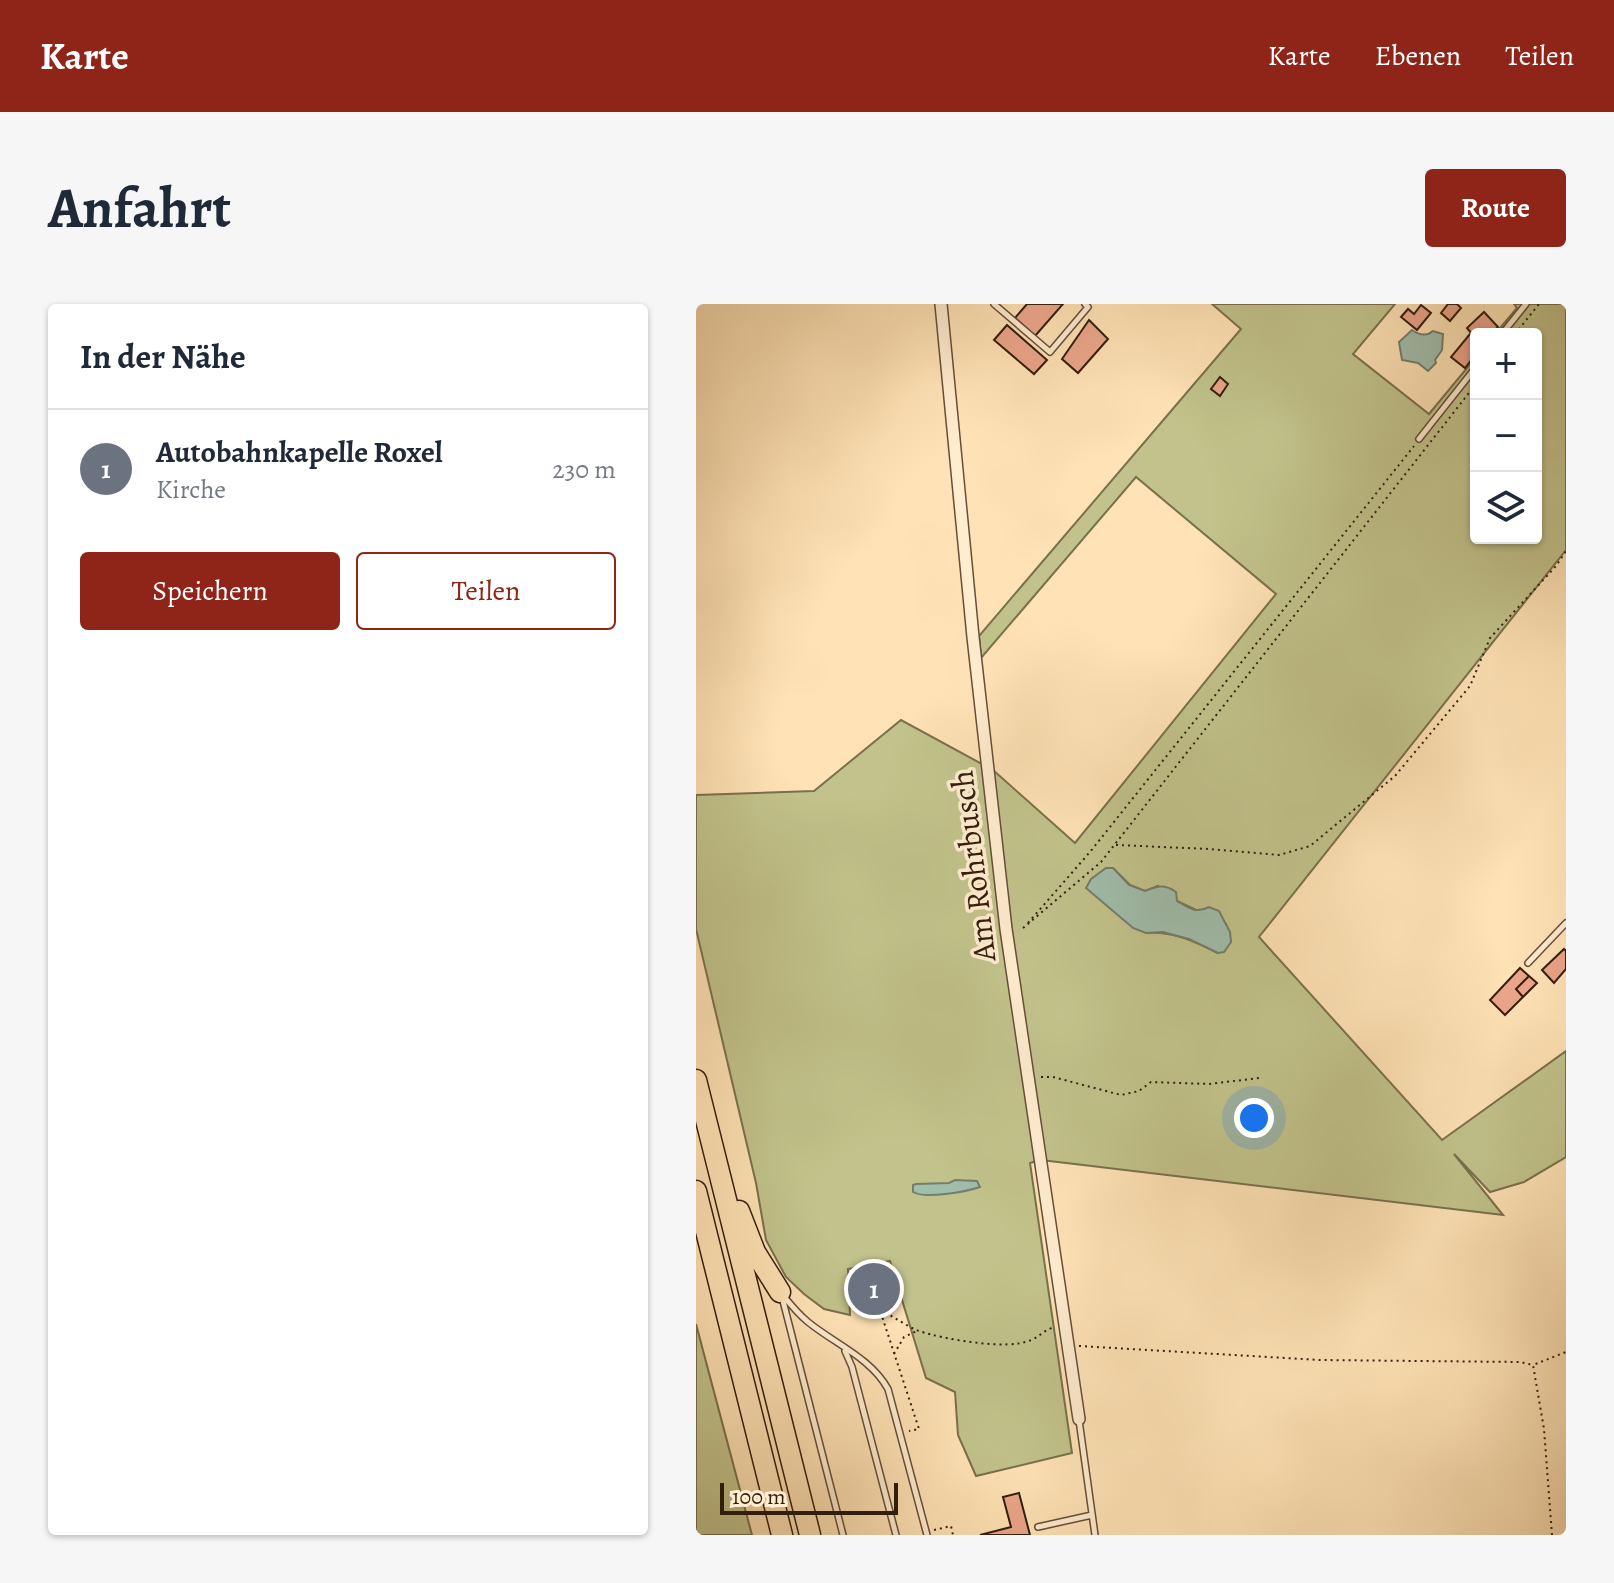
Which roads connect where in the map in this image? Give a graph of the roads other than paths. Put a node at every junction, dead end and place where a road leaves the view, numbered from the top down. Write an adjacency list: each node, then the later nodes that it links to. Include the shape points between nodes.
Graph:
1 (941, 304): 17 (street, Am Rohrbusch, via 1006,929)
2 (994, 304): 3 (lane, via 1050,352 1088,307)
3 (1085, 304)
4 (1526, 304): 5 (lane)
5 (1507, 328)
6 (1470, 375): 7 (lane)
7 (1419, 439)
8 (1566, 923): 9 (lane)
9 (1528, 963)
10 (696, 1080): 11 (highway)
11 (709, 1133): 14 (highway, via 755,1252); 22 (highway)
12 (696, 1191): 15 (highway)
13 (696, 1251): 15 (highway)
14 (780, 1292): 16 (lane, via 804,1319); 23 (lane)
15 (735, 1349): 21 (highway)
16 (845, 1349): 20 (lane, via 874,1368 888,1389); 24 (lane)
17 (1079, 1419): 18 (lane)
18 (1092, 1515): 19 (lane); 25 (lane)
19 (1038, 1527)
20 (926, 1534)
21 (782, 1535)
22 (810, 1535)
23 (843, 1535)
24 (896, 1535)
25 (1095, 1535)

